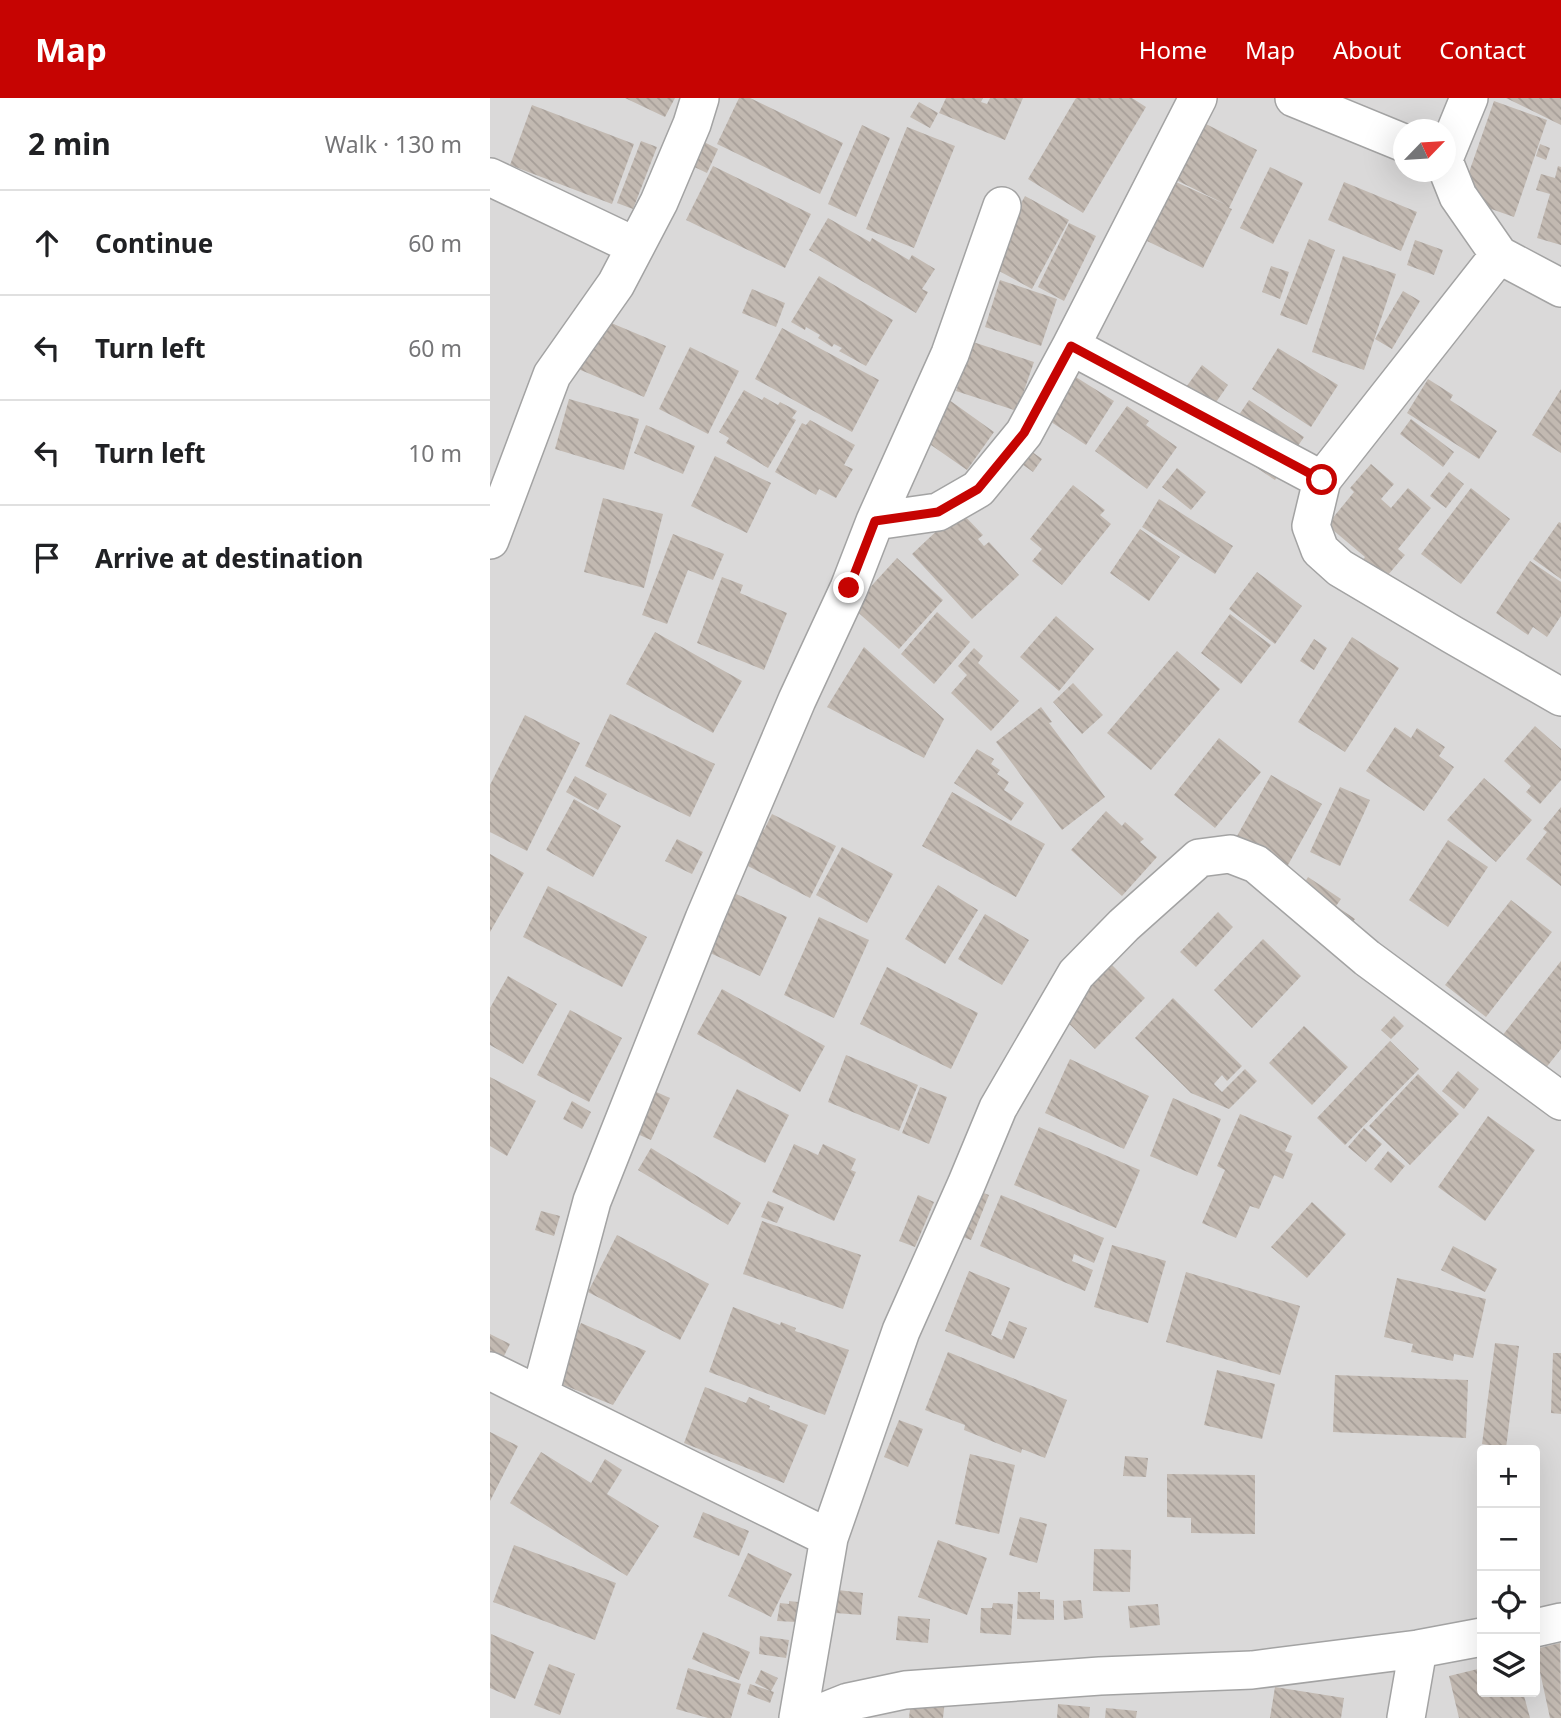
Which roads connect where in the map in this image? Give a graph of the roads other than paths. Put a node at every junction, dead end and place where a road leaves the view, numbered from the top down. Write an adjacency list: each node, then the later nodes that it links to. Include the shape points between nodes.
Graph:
1 (700, 98): 10 (street, via 659,202)
2 (1198, 98): 13 (street)
3 (1294, 98): 6 (street)
4 (1469, 98): 5 (street)
5 (1456, 130)
6 (1393, 138)
7 (490, 177): 10 (street)
8 (1452, 182): 11 (street)
9 (1002, 206): 15 (street, via 950,354)
10 (635, 246): 16 (street, via 616,284 552,375)
11 (1499, 255): 12 (street); 14 (street)
12 (1561, 288)
13 (1071, 346): 14 (street); 15 (street, via 1024,433 978,489 938,512)
14 (1322, 480): 17 (street, via 1311,526 1320,550 1340,568)
15 (875, 521): 20 (street, via 704,919 592,1202)
16 (490, 540)
17 (1561, 697)
18 (1561, 1101): 21 (street, via 1367,958 1256,864 1230,854 1199,858 1076,974 998,1108 901,1331)
19 (490, 1371): 20 (street)
20 (540, 1395): 21 (street)
21 (829, 1538): 26 (street)
22 (1561, 1622): 23 (street)
23 (1540, 1627)
24 (1477, 1638): 25 (street)
25 (1418, 1649): 27 (street, via 1252,1670 905,1690 848,1702); 28 (street)
26 (798, 1718)
27 (808, 1718)
28 (1406, 1718)

